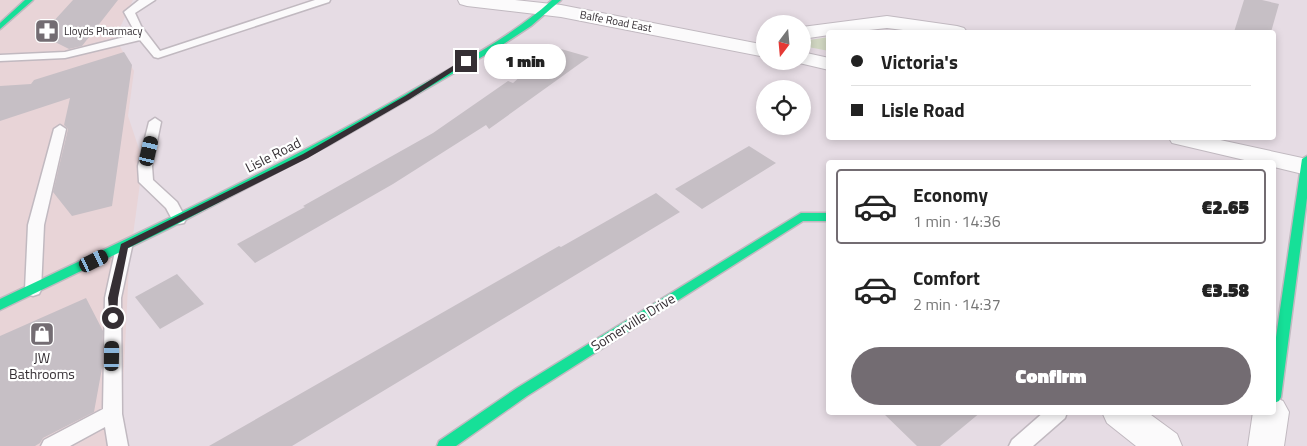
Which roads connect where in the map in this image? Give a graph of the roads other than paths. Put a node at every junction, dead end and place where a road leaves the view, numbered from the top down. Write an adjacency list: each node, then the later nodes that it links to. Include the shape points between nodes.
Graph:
1 (29, 0): 6 (street)
2 (150, 0): 7 (lane, via 129,12)
3 (325, 0): 10 (lane, via 158,55)
4 (467, 0): 5 (street, Balfe Road East)
5 (552, 5): 11 (street, Balfe Road East); 22 (street, Lisle Road, via 408,98 305,156)
6 (0, 27)
7 (136, 27): 10 (lane); 12 (lane)
8 (943, 30): 9 (street, via 887,22)
9 (811, 32)
10 (143, 36): 12 (lane, via 65,55)
11 (756, 48)
12 (22, 56): 13 (lane)
13 (0, 58)
14 (811, 60): 15 (street)
15 (826, 63)
16 (155, 122): 22 (lane, via 145,166 146,182 172,205)
17 (60, 129): 24 (lane, via 36,225)
18 (1191, 140): 19 (street)
19 (1306, 163): 21 (street)
20 (826, 217): 33 (street, Somerville Drive, via 801,217 522,392)
21 (1304, 218): 26 (street)
22 (180, 219): 23 (street, Lisle Road)
23 (124, 247): 24 (street, Lisle Road); 27 (lane, via 113,298)
24 (33, 290): 25 (street, Lisle Road)
25 (0, 305)
26 (1276, 385)
27 (112, 414): 31 (lane); 32 (lane)
28 (1055, 415): 34 (lane)
29 (1123, 415): 35 (street)
30 (1271, 415): 36 (street)
31 (51, 446)
32 (118, 446)
33 (444, 446)
34 (1019, 446)
35 (1164, 446)
36 (1266, 446)

